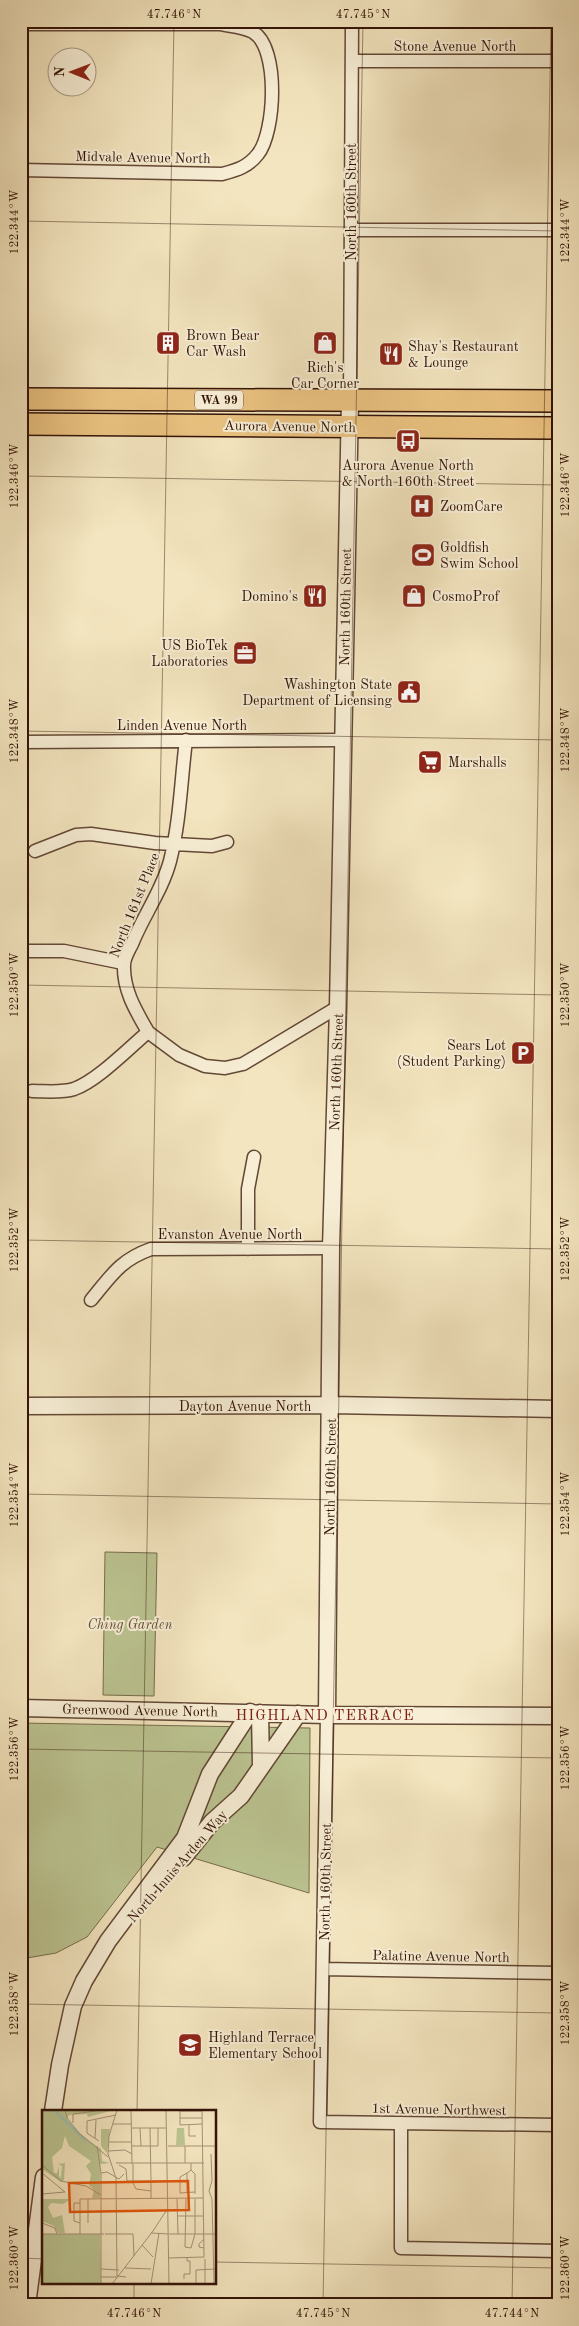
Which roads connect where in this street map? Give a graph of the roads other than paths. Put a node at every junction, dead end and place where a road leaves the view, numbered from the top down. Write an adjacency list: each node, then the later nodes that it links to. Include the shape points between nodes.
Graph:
1 (352, 21): 4 (street, North 160th Street)
2 (220, 22): 3 (street); 6 (street, Midvale Avenue North, via 253,32 266,46 270,63 272,94 266,141 244,168 222,174)
3 (21, 24)
4 (352, 61): 5 (street, Stone Avenue North); 7 (street, North 160th Street)
5 (558, 61)
6 (21, 170)
7 (351, 230): 8 (street); 10 (street, North 160th Street)
8 (558, 230)
9 (21, 399): 10 (highway, Aurora Avenue North / WA 99)
10 (350, 400): 11 (highway, Aurora Avenue North / WA 99); 13 (street, North 160th Street)
11 (558, 401)
12 (21, 424): 13 (highway, Aurora Avenue North / WA 99)
13 (349, 427): 14 (highway, Aurora Avenue North / WA 99); 16 (street, North 160th Street)
14 (555, 430)
15 (186, 740): 16 (street, Linden Avenue North); 17 (street, Linden Avenue North); 18 (street, North 161st Place)
16 (343, 740): 23 (street, North 160th Street)
17 (21, 742)
18 (174, 842): 19 (street, via 212,846); 20 (street, via 155,843 91,834 76,835); 22 (street, North 161st Place, via 160,888)
19 (227, 842)
20 (35, 851)
21 (29, 950): 22 (street, via 64,951)
22 (124, 963): 24 (street, North 161st Place, via 125,983 132,1004)
23 (338, 1007): 24 (street, via 243,1064 225,1068 204,1066 180,1055); 27 (street, North 160th Street)
24 (148, 1032): 25 (street, via 90,1081 61,1092)
25 (32, 1091)
26 (254, 1158): 28 (street, via 248,1189)
27 (331, 1248): 28 (street, Evanston Avenue North); 30 (street, North 160th Street)
28 (248, 1249): 29 (street, Evanston Avenue North, via 151,1249 133,1255 120,1265)
29 (91, 1300)
30 (331, 1405): 31 (street, Dayton Avenue North); 32 (street, Dayton Avenue North); 36 (street, North 160th Street)
31 (21, 1406)
32 (558, 1409)
33 (21, 1708): 34 (street, Greenwood Avenue North)
34 (255, 1713): 35 (street, Greenwood Avenue North); 38 (street); 39 (street, North Innis Arden Way, via 210,1774 185,1838)
35 (298, 1714): 36 (street, Greenwood Avenue North); 38 (street, North Innis Arden Way)
36 (327, 1715): 37 (street, Greenwood Avenue North); 40 (street, North 160th Street)
37 (558, 1716)
38 (261, 1766): 39 (street, North Innis Arden Way, via 240,1796 212,1822 140,1912)
39 (108, 1941): 42 (street, North Innis Arden Way, via 73,2006)
40 (323, 1970): 41 (street, Palatine Avenue North); 43 (street, North 160th Street)
41 (558, 1973)
42 (53, 2110)
43 (320, 2122): 44 (street, 1st Avenue Northwest)
44 (402, 2123): 45 (street, 1st Avenue Northwest); 47 (street, via 401,2248)
45 (558, 2125)
46 (42, 2192): 48 (street)
47 (558, 2251)
48 (27, 2305)

